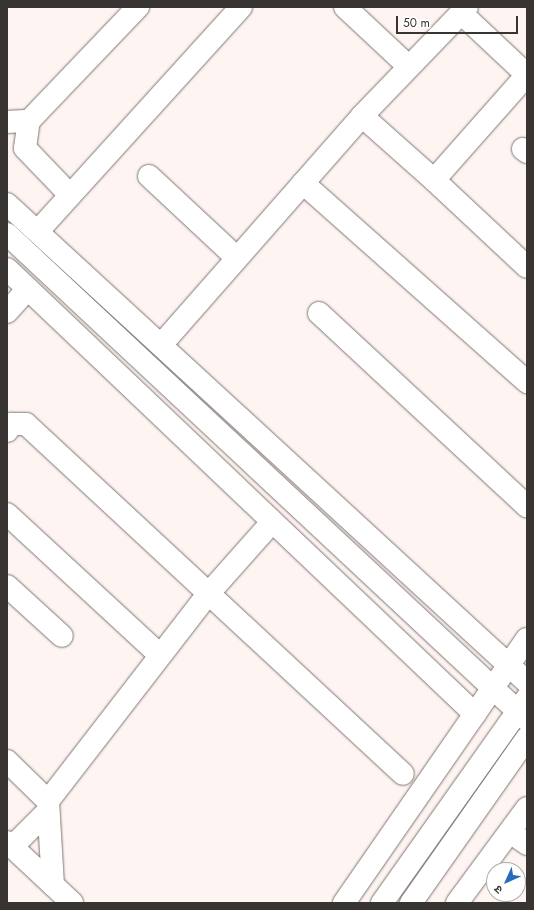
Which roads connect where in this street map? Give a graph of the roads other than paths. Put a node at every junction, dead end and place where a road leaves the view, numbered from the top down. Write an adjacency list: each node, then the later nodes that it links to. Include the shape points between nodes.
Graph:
1 (138, 7): 8 (street)
2 (241, 7): 13 (street)
3 (345, 7): 5 (street)
4 (464, 10): 5 (street); 6 (street)
5 (408, 66): 7 (street)
6 (527, 75): 11 (street)
7 (362, 116): 11 (street); 12 (street)
8 (29, 121): 9 (street); 13 (street, via 25,148)
9 (7, 122)
10 (148, 176): 17 (street)
11 (434, 180): 18 (street)
12 (304, 183): 17 (street); 24 (street)
13 (70, 195): 15 (street)
14 (7, 204): 15 (street)
15 (38, 232): 23 (street)
16 (7, 234): 36 (street)
17 (237, 258): 23 (street)
18 (527, 267)
19 (7, 269): 20 (street)
20 (28, 289): 21 (street); 28 (street)
21 (7, 312)
22 (319, 313): 26 (street)
23 (161, 345): 34 (street)
24 (527, 382)
25 (7, 431): 30 (street, via 12,424 26,424)
26 (527, 506)
27 (7, 514): 33 (street)
28 (272, 522): 30 (street); 38 (street)
29 (7, 586): 31 (street)
30 (209, 593): 33 (street); 41 (street)
31 (62, 636)
32 (527, 639): 34 (street)
33 (160, 655): 42 (street)
34 (508, 665): 35 (street); 36 (street)
35 (527, 682)
36 (492, 688): 37 (street); 38 (street)
37 (524, 710): 50 (street)
38 (475, 714): 49 (street)
39 (527, 738): 51 (street)
40 (7, 761): 42 (street)
41 (402, 774)
42 (48, 806): 45 (street); 47 (street)
43 (527, 808): 44 (street)
44 (510, 832): 46 (street); 52 (street)
45 (10, 844): 47 (street)
46 (527, 844)
47 (53, 885): 48 (street)
48 (72, 903)
49 (344, 903)
50 (382, 903)
51 (411, 903)
52 (457, 903)

